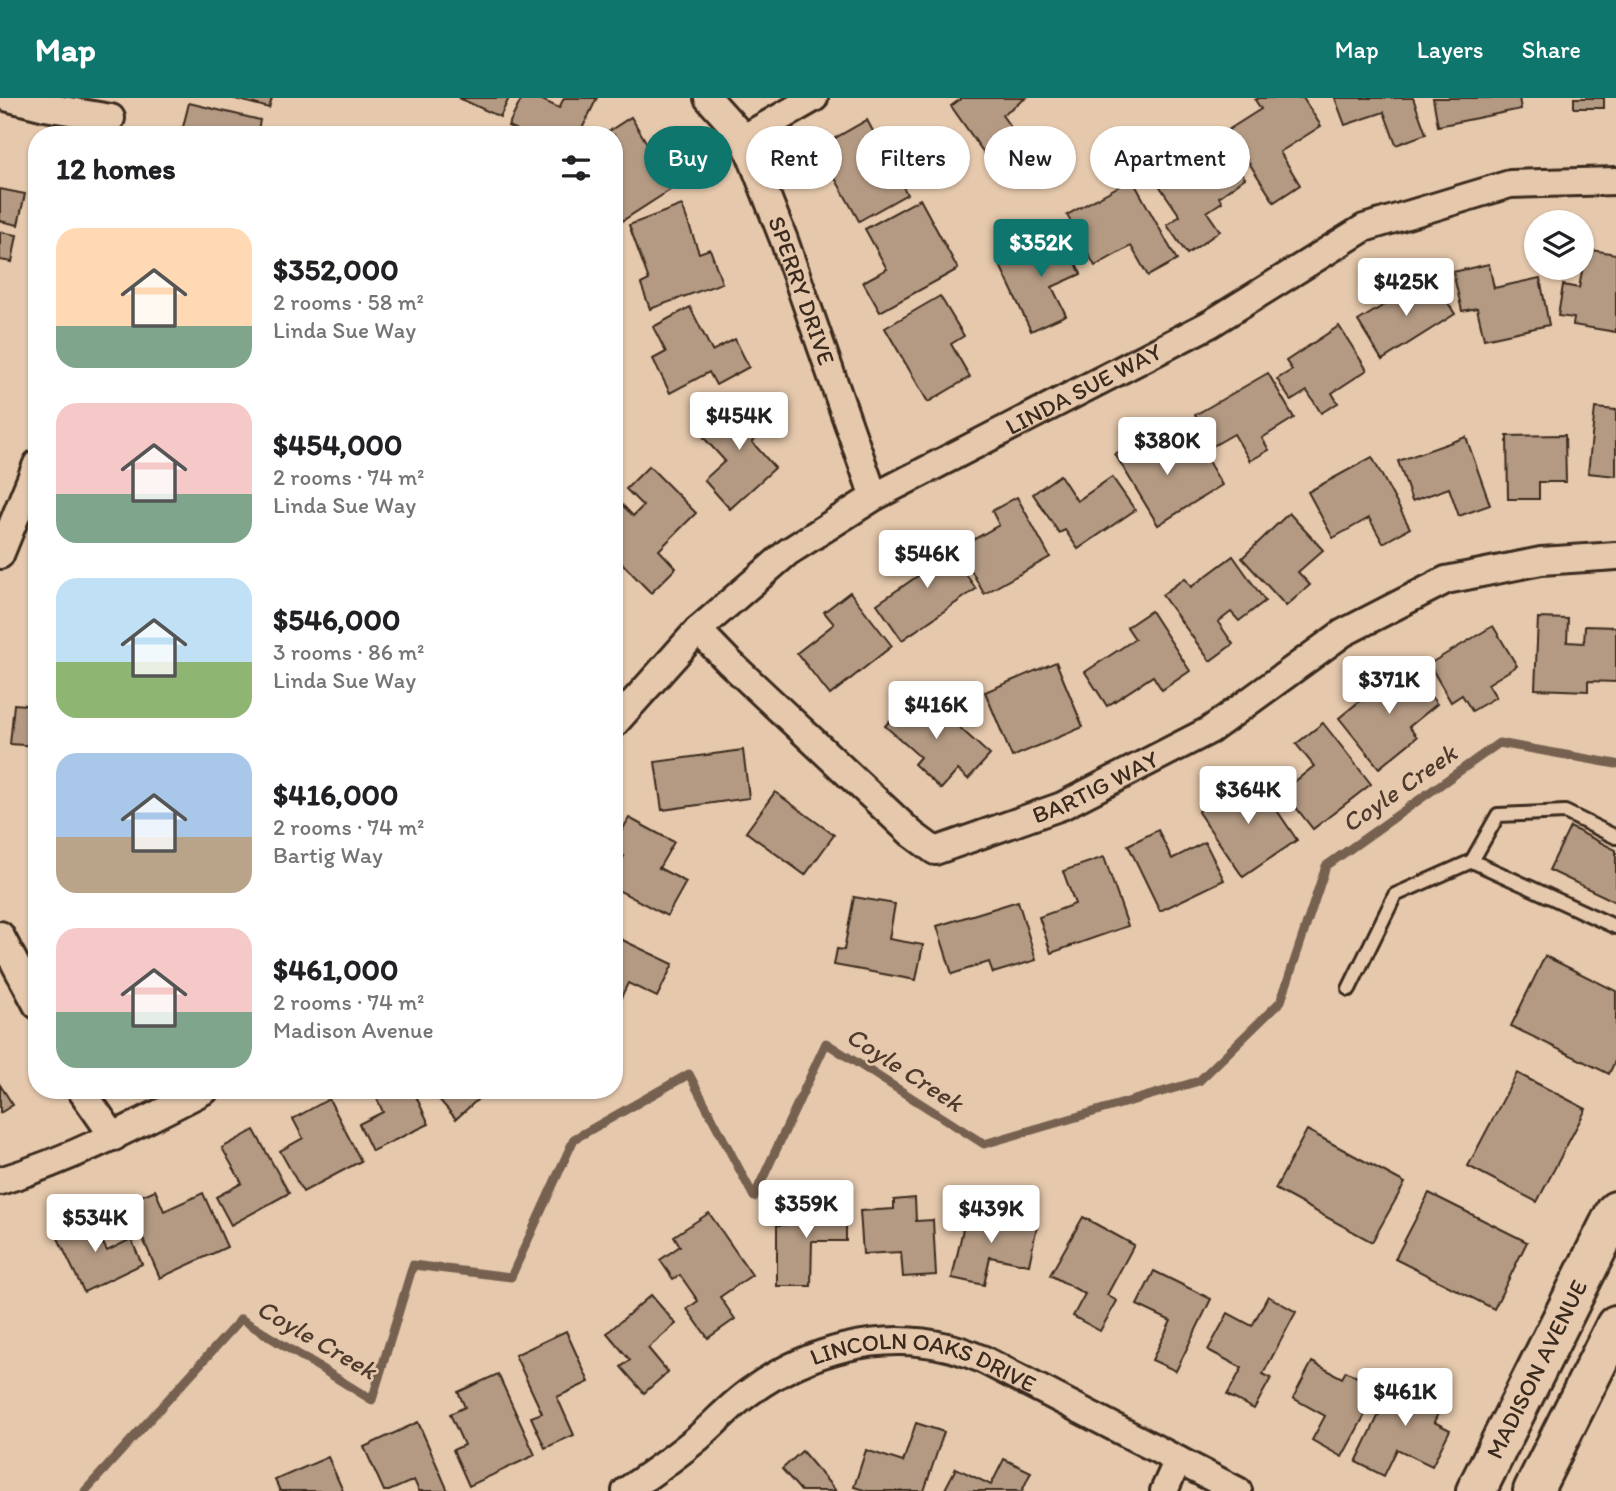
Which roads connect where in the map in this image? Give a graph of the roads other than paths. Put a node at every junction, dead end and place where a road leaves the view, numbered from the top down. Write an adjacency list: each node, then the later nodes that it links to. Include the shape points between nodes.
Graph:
1 (9, 98): 4 (street)
2 (708, 98): 5 (street, SPERRY DRIVE)
3 (814, 98): 5 (street)
4 (111, 117)
5 (744, 138): 8 (street, SPERRY DRIVE)
6 (1616, 181): 8 (street, LINDA SUE WAY, via 1510,184 1364,228 1210,324)
7 (28, 486): 9 (street)
8 (874, 497): 11 (street, LINDA SUE WAY, via 788,552)
9 (0, 555)
10 (1616, 556): 11 (street, BARTIG WAY, via 1541,561 1446,580 1343,633 1210,730 1062,806 935,851)
11 (698, 631): 12 (street, LINDA SUE WAY)
12 (623, 714)
13 (1616, 837): 14 (lane, via 1565,812 1498,815)
14 (1472, 861): 15 (lane); 18 (lane, via 1395,894)
15 (1616, 928)
16 (0, 935): 17 (street)
17 (28, 988)
18 (1349, 989)
19 (87, 1099): 21 (street)
20 (188, 1099): 21 (street)
21 (114, 1137): 22 (street)
22 (0, 1181)
23 (1616, 1211): 29 (main road, MADISON AVENUE)
24 (1616, 1325): 30 (main road, MADISON AVENUE)
25 (1178, 1460): 26 (street, LINCOLN OAKS DRIVE, via 982,1359 911,1341 868,1343 825,1352 749,1392); 27 (street); 28 (street, LINCOLN OAKS DRIVE)
26 (626, 1491)
27 (1164, 1491)
28 (1238, 1491)
29 (1476, 1491)
30 (1533, 1491)

